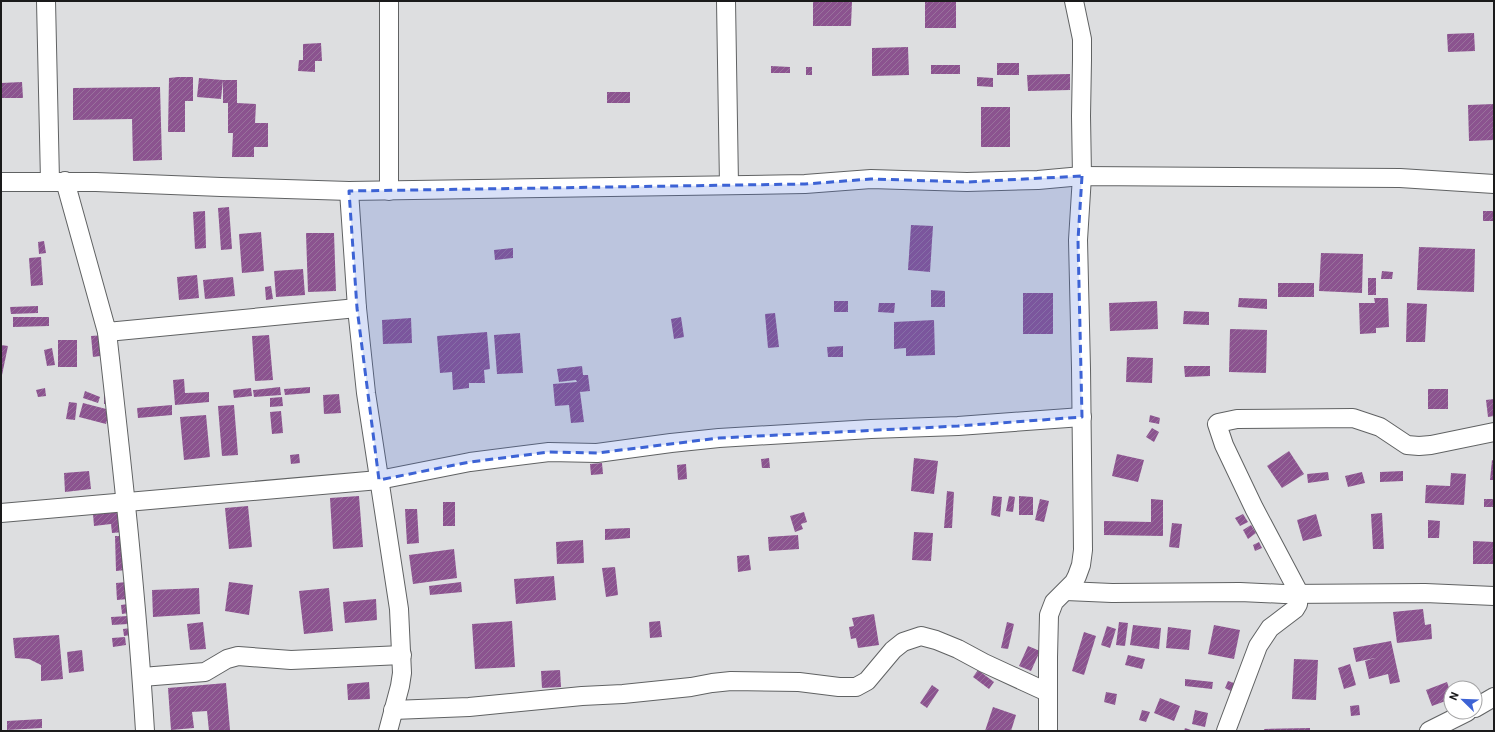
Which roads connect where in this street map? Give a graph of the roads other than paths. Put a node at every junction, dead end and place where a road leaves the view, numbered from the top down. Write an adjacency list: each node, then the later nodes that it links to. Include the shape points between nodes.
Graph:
1 (46, 1): 6 (street)
2 (389, 1): 11 (street)
3 (726, 1): 9 (street)
4 (1074, 1): 5 (street, via 1082,39)
5 (1082, 176): 8 (street, via 1400,178); 9 (street, via 967,182 872,179 805,184); 14 (street, via 1078,240)
6 (57, 181): 7 (street); 10 (street); 13 (street)
7 (1, 182)
8 (1494, 184)
9 (729, 185): 11 (street)
10 (349, 191): 11 (street); 12 (street)
11 (389, 191)
12 (357, 308): 13 (street); 16 (street)
13 (107, 332): 17 (street)
14 (1082, 416): 16 (street, via 958,426 726,438 665,443 596,454 549,452 470,462); 19 (street, via 1083,550 1077,576)
15 (1494, 432): 20 (street, via 1419,446 1407,445 1380,427 1353,418 1237,419 1218,423 1224,445 1254,508)
16 (379, 480): 17 (street); 22 (street, via 399,609)
17 (126, 503): 18 (street); 23 (street)
18 (1, 513)
19 (1066, 591): 20 (street); 24 (street, via 1054,602 1050,615)
20 (1299, 593): 21 (street); 32 (street, via 1295,609 1270,628 1258,646)
21 (1494, 596)
22 (402, 655): 23 (street, via 291,660 238,656 227,659 205,672); 27 (street, via 400,686)
23 (142, 677): 29 (street)
24 (1047, 692): 27 (street, via 958,649 921,636 903,642 867,681 856,687 799,682 731,681 623,694 469,707); 31 (street)
25 (1494, 697): 26 (street)
26 (1483, 703)
27 (393, 710): 30 (street)
28 (1451, 720): 33 (street)
29 (145, 731)
30 (388, 731)
31 (1048, 731)
32 (1226, 731)
33 (1429, 731)

